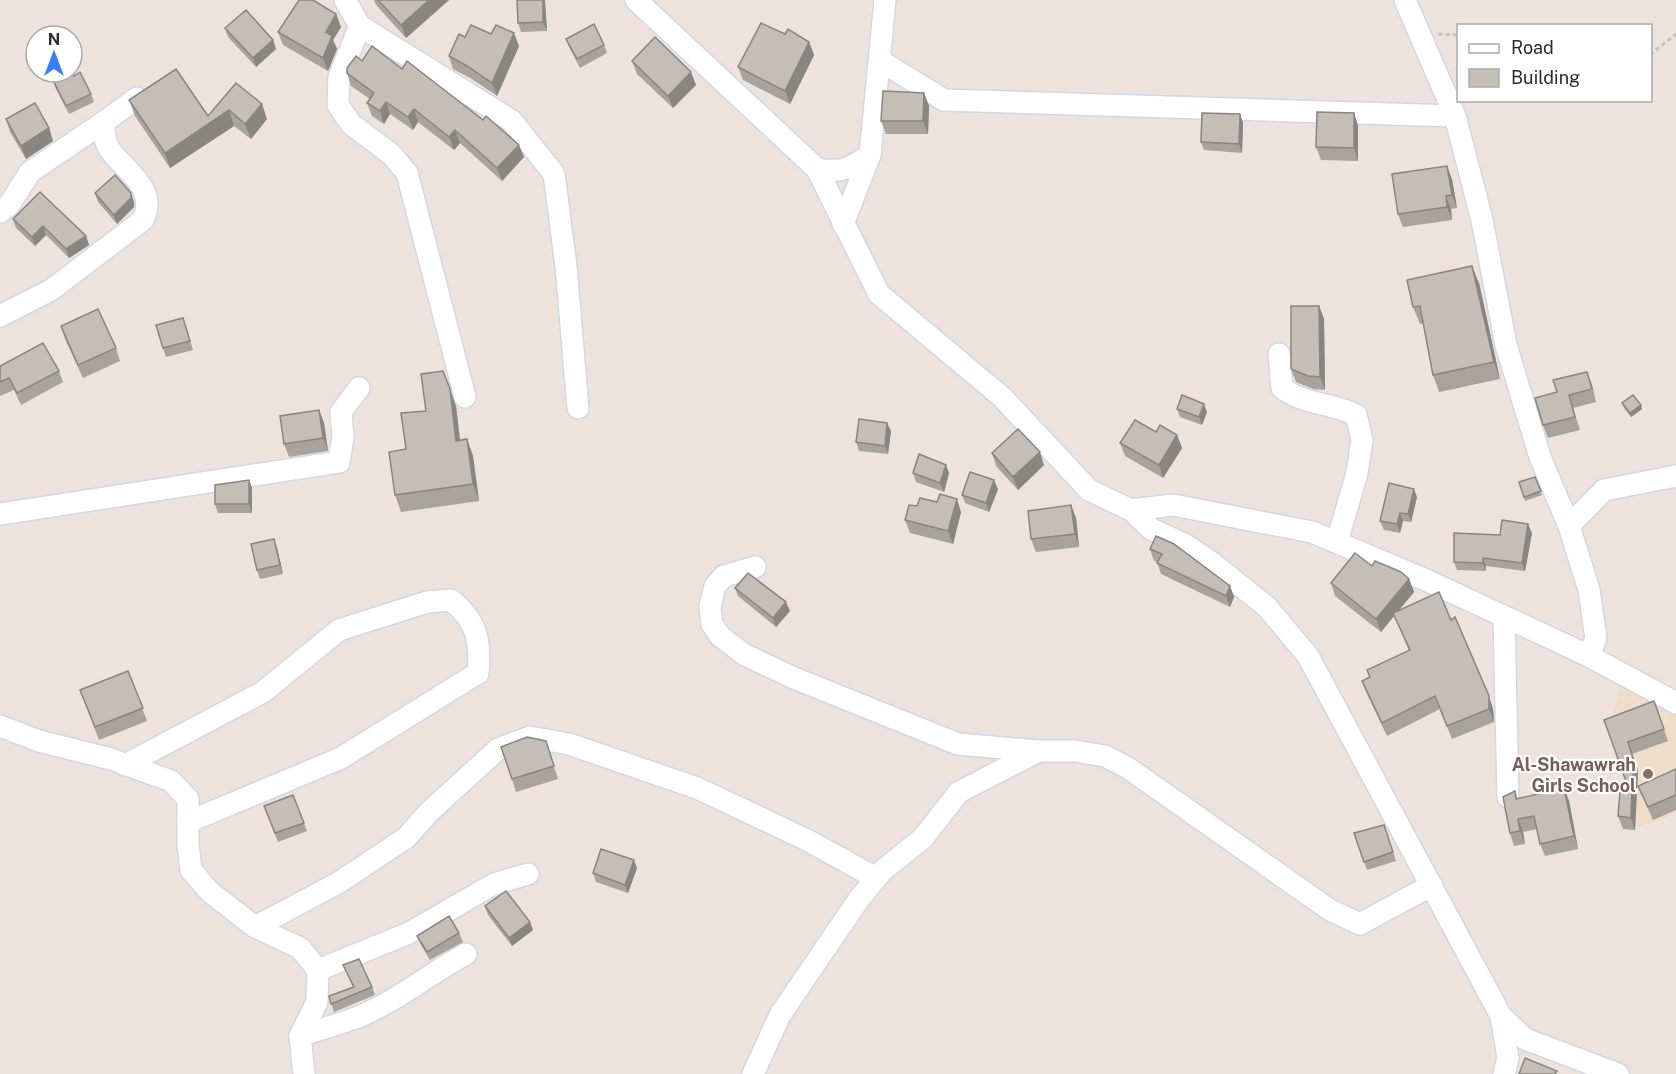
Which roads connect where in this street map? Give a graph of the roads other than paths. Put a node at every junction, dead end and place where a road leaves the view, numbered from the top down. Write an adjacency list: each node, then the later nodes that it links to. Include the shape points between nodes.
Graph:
1 (345, 0): 5 (street)
2 (636, 0): 11 (street)
3 (885, 0): 6 (street)
4 (1405, 0): 8 (street)
5 (360, 26): 17 (street, via 339,77 338,105 351,124 392,155 407,173); 18 (street, via 512,121 554,174)
6 (879, 60): 8 (street, via 944,100); 10 (street)
7 (136, 98): 9 (street)
8 (1455, 116): 22 (street, via 1482,220 1506,345 1540,457)
9 (104, 122): 12 (street, via 30,172 9,206); 14 (street, via 110,150 145,191 148,209 143,220 51,290)
10 (870, 155): 11 (street, via 837,172); 13 (street)
11 (817, 169): 13 (street)
12 (0, 212)
13 (843, 224): 20 (street, via 879,294 1002,397 1089,490)
14 (0, 316)
15 (1279, 354): 23 (street, via 1282,388 1305,401 1341,407 1356,415 1362,440)
16 (359, 388): 21 (street, via 341,412 339,462)
17 (465, 397)
18 (578, 408)
19 (1676, 476): 22 (street, via 1604,490)
20 (1131, 510): 23 (street, via 1173,505 1312,532); 35 (street, via 1151,529 1184,544 1258,600 1308,656)
21 (0, 514)
22 (1569, 526): 26 (street, via 1589,590 1596,638)
23 (1337, 542): 25 (street)
24 (755, 567): 29 (street, via 724,576 715,586 710,607 712,624 720,636 745,655 958,744)
25 (1504, 617): 26 (street); 31 (street)
26 (1589, 656): 27 (street)
27 (1676, 703)
28 (0, 726): 30 (street)
29 (1039, 751): 34 (street, via 959,792 923,838); 35 (street, via 1105,756 1128,768 1330,910 1360,924)
30 (125, 765): 32 (street, via 171,781 188,799); 32 (street, via 263,692 339,630 427,602 451,600 466,612 476,628 478,674 341,758)
31 (1508, 797)
32 (188, 822): 36 (street, via 191,870 210,892)
33 (528, 874): 38 (street, via 494,884 409,933)
34 (876, 878): 36 (street, via 697,788 569,744 530,737 498,749 406,838 338,883); 42 (street, via 780,1015)
35 (1432, 885): 39 (street)
36 (255, 927): 38 (street, via 300,948)
37 (466, 954): 40 (street, via 358,1017)
38 (318, 970): 40 (street, via 317,1002)
39 (1502, 1016): 43 (street, via 1508,1058); 44 (street, via 1525,1040)
40 (300, 1036): 41 (street)
41 (304, 1074)
42 (753, 1074)
43 (1504, 1074)
44 (1618, 1074)

